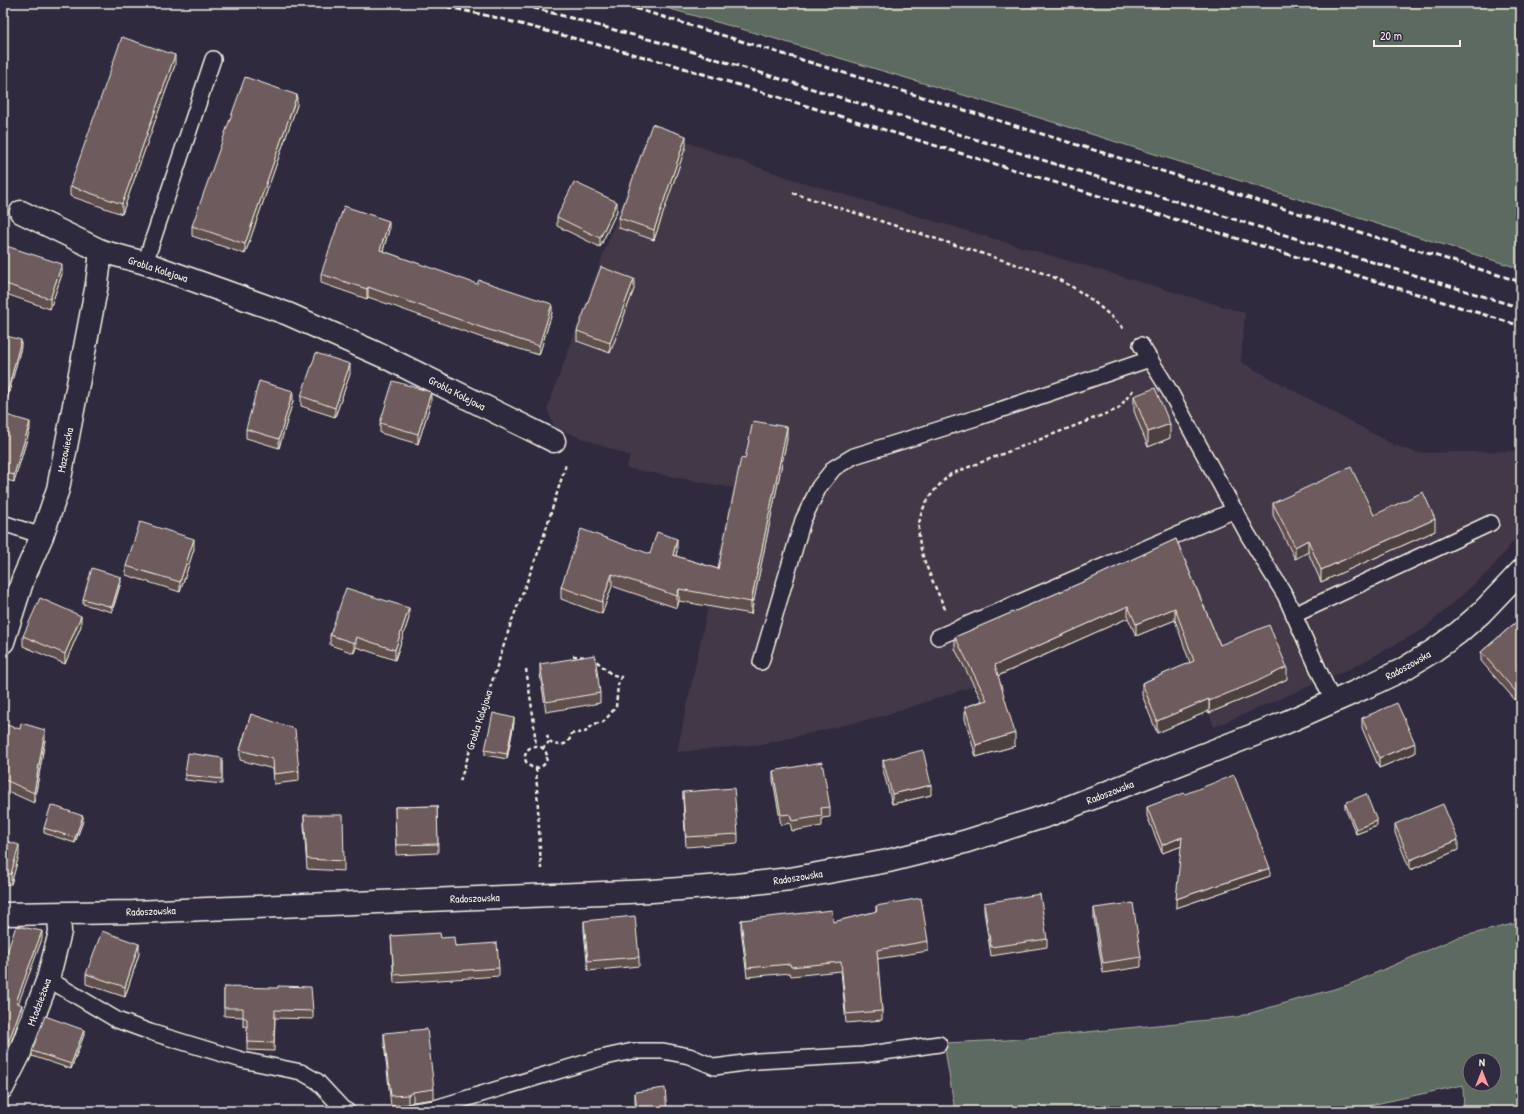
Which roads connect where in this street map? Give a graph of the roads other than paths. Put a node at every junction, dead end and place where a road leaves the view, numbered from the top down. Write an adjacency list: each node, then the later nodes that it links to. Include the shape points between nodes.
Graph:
1 (213, 59): 4 (lane)
2 (22, 212): 3 (street, Grobla Kolejowa)
3 (101, 251): 4 (street, Grobla Kolejowa); 11 (street, Mazowiecka, via 58,489)
4 (145, 263): 7 (street, Grobla Kolejowa, via 295,317 385,357)
5 (1141, 345): 6 (lane)
6 (1150, 359): 8 (lane); 16 (lane, via 979,418 854,456 834,468 819,487 804,520)
7 (554, 441)
8 (1235, 510): 13 (lane); 14 (lane)
9 (3, 523): 11 (lane)
10 (1491, 523): 13 (lane)
11 (42, 536): 15 (street, Mazowiecka, via 23,579)
12 (1521, 571): 17 (street, Radoszowska, via 1481,613 1434,651 1402,670)
13 (1294, 615): 17 (lane)
14 (938, 637)
15 (3, 642)
16 (761, 662)
17 (1333, 702): 19 (street, Radoszowska, via 1049,815 964,842 888,861 790,879 652,891)
18 (3, 914): 19 (street, Radoszowska)
19 (59, 914): 20 (street, Młodzieżowa, via 60,932)
20 (48, 979): 22 (street, Młodzieżowa, via 19,1055); 23 (lane, via 118,1020 137,1028 242,1060 301,1072 317,1080)
21 (939, 1044): 24 (lane, via 863,1055 758,1061 715,1067 683,1055 663,1051 633,1051 601,1058 435,1108)
22 (3, 1087)
23 (347, 1111)
24 (414, 1111)

